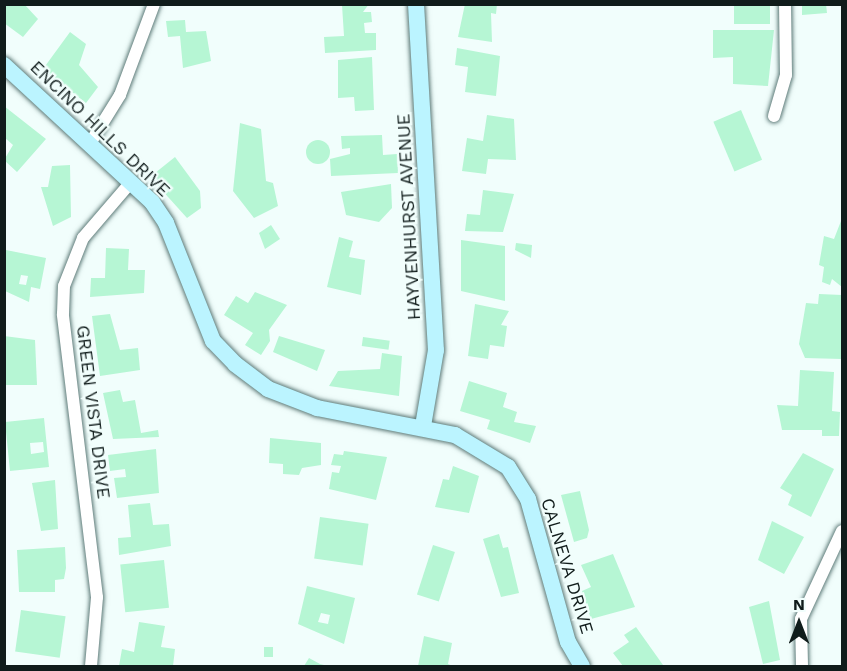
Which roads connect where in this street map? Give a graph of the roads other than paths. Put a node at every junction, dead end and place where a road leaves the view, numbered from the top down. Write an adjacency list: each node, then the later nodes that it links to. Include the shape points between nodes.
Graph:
1 (154, 4): 6 (street, via 120,95)
2 (416, 4): 8 (main road, HAYVENHURST AVENUE, via 436,350)
3 (785, 4): 5 (street, via 786,75)
4 (4, 65): 6 (main road, ENCINO HILLS DRIVE)
5 (774, 116)
6 (89, 145): 7 (main road, ENCINO HILLS DRIVE)
7 (132, 182): 8 (main road, ENCINO HILLS DRIVE, via 166,223 213,342 235,364 268,389 317,408); 10 (street, GREEN VISTA DRIVE, via 83,238 64,286 63,314 97,597)
8 (423, 426): 11 (main road, CALNEVA DRIVE, via 480,446 521,485 568,642)
9 (843, 531): 12 (street, via 801,619)
10 (91, 666)
11 (582, 666)
12 (802, 666)

